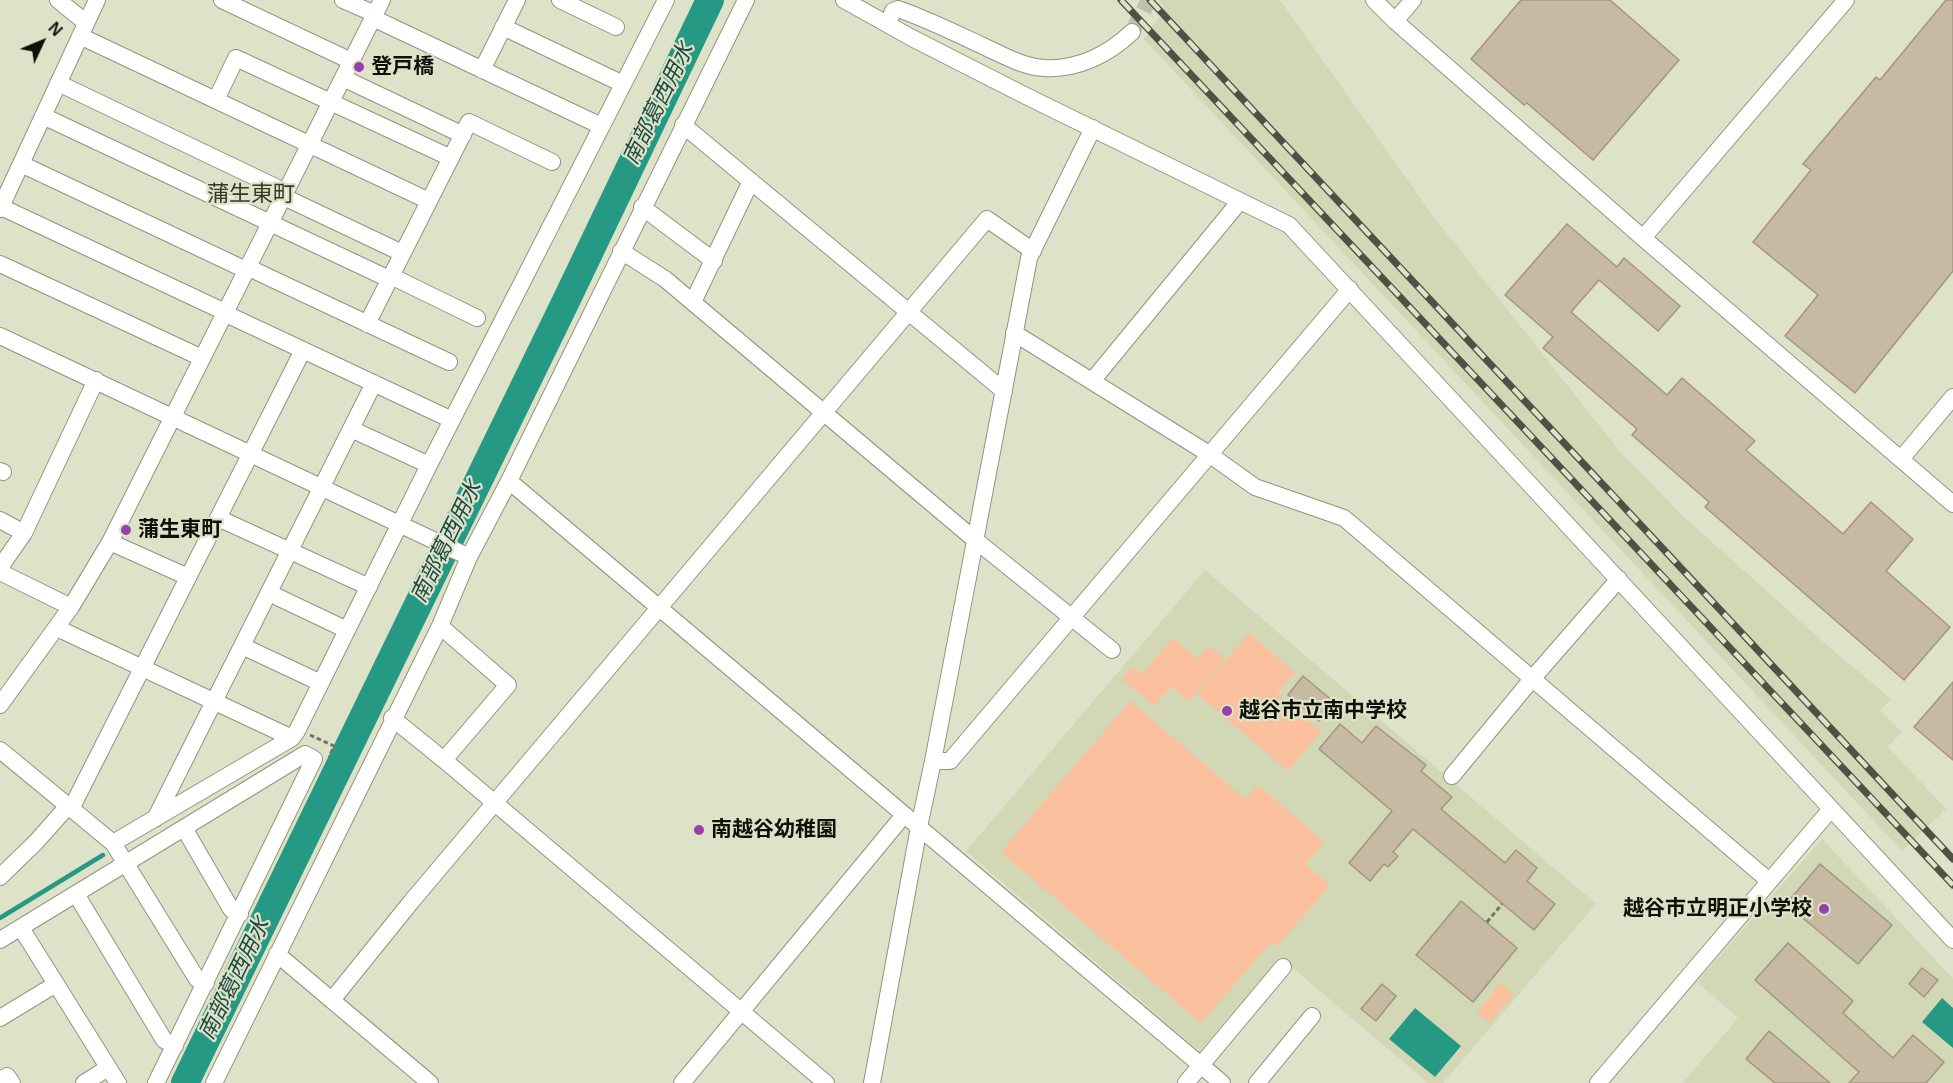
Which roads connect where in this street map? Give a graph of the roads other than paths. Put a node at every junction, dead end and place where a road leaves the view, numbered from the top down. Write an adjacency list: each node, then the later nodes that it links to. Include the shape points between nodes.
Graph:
1 (58, 0): 18 (street)
2 (97, 0): 18 (street)
3 (222, 0): 20 (street)
4 (343, 0): 13 (street)
5 (517, 0): 16 (street)
6 (560, 0): 17 (street)
7 (666, 0): 24 (street)
8 (746, 0): 29 (street)
9 (844, 0): 14 (street)
10 (1374, 0): 15 (street)
11 (1413, 0): 15 (street)
12 (1846, 0): 43 (street)
13 (376, 11): 20 (street); 21 (street)
14 (888, 11): 19 (street, via 898,9 1017,62 1044,68 1067,67 1106,54); 30 (street, via 912,38)
15 (1395, 21): 43 (street)
16 (503, 27): 21 (street); 24 (street)
17 (616, 27)
18 (82, 29): 23 (street); 25 (street)
19 (1132, 32)
20 (351, 61): 22 (street)
21 (482, 70): 28 (street)
22 (343, 78): 26 (street); 31 (street)
23 (58, 83): 27 (street); 37 (street)
24 (623, 84): 69 (street)
25 (216, 100): 26 (street, via 236,58); 32 (street)
26 (330, 101): 32 (street); 33 (street)
27 (43, 116): 35 (street); 42 (street)
28 (597, 124)
29 (684, 125): 36 (street); 40 (street)
30 (1093, 128): 39 (street); 45 (street)
31 (463, 135): 33 (street); 34 (street, via 469,122)
32 (308, 143): 37 (street); 38 (street)
33 (451, 158): 38 (street)
34 (552, 162)
35 (21, 164): 41 (street); 49 (street)
36 (751, 180): 47 (street); 54 (street)
37 (283, 194): 42 (street); 46 (street)
38 (429, 201): 46 (street)
39 (1240, 201): 51 (street, via 1289,225); 63 (street)
40 (642, 207): 44 (street); 47 (street)
41 (0, 208): 53 (street)
42 (269, 222): 49 (street); 50 (street)
43 (1643, 238): 73 (street)
44 (621, 251): 52 (street); 75 (street)
45 (1033, 251): 54 (street, via 987,219); 57 (street)
46 (402, 253): 50 (street)
47 (714, 261): 52 (street)
48 (0, 264): 60 (street)
49 (246, 268): 53 (street); 56 (street)
50 (390, 278): 55 (street); 56 (street)
51 (1350, 289): 72 (street); 87 (street)
52 (693, 302): 67 (street)
53 (225, 312): 59 (street); 60 (street)
54 (909, 312): 65 (street); 67 (street)
55 (477, 318)
56 (368, 324): 61 (street)
57 (1014, 333): 63 (street); 65 (street)
58 (0, 336): 62 (street)
59 (303, 350): 64 (street); 71 (street)
60 (202, 358): 68 (street)
61 (449, 362)
62 (96, 380): 68 (street); 81 (street)
63 (1092, 381): 72 (street)
64 (374, 383): 69 (street); 70 (street)
65 (1004, 391): 82 (street)
66 (1953, 397): 73 (street)
67 (824, 412): 82 (street); 91 (street)
68 (171, 417): 71 (street); 83 (street)
69 (452, 420): 74 (street)
70 (351, 429): 74 (street); 76 (street)
71 (251, 454): 76 (street); 78 (street)
72 (1209, 454): 92 (street); 99 (street, via 1255,487 1344,518)
73 (1901, 459): 77 (street)
74 (429, 465): 80 (street)
75 (509, 481): 85 (street); 91 (street)
76 (322, 487): 80 (street); 84 (street)
77 (1953, 504)
78 (218, 518): 84 (street); 86 (street)
79 (0, 520): 81 (street)
80 (400, 525): 85 (street); 88 (street)
81 (24, 533): 90 (street, via 0,566 4,573)
82 (974, 539): 92 (street); 107 (street)
83 (110, 542): 86 (street); 90 (street)
84 (290, 551): 88 (street); 89 (street)
85 (465, 555): 93 (street)
86 (189, 577): 98 (street)
87 (1619, 579): 99 (street); 111 (street)
88 (369, 587): 95 (street)
89 (268, 593): 95 (street); 96 (street)
90 (72, 607): 94 (street)
91 (660, 608): 109 (street); 112 (street)
92 (1070, 618): 97 (street); 107 (street, via 950,761)
93 (440, 626): 103 (street); 106 (street, via 508,685)
94 (57, 628): 98 (street); 102 (street)
95 (347, 630): 100 (street)
96 (242, 646): 100 (street); 101 (street)
97 (1112, 650)
98 (143, 668): 101 (street); 110 (street)
99 (1532, 679): 108 (street); 119 (street)
100 (321, 683): 104 (street)
101 (214, 701): 104 (street); 113 (street)
102 (0, 705)
103 (392, 718): 106 (street); 125 (street)
104 (291, 738): 113 (street)
105 (0, 750): 110 (street)
106 (444, 760): 109 (street)
107 (933, 761): 114 (street)
108 (1452, 776)
109 (495, 803): 129 (street); 130 (street)
110 (70, 807): 116 (street); 118 (street)
111 (1831, 809): 119 (street); 124 (street)
112 (904, 815): 114 (street); 130 (street)
113 (155, 819): 116 (street)
114 (919, 827): 134 (street); 145 (street)
115 (184, 828): 117 (street); 121 (street, via 231,909); 121 (street, via 305,754 314,759)
116 (113, 843): 117 (street)
117 (127, 862): 120 (street); 127 (street, via 197,979)
118 (0, 877)
119 (1768, 880): 149 (street)
120 (76, 894): 122 (street); 133 (street, via 164,1040)
121 (240, 914): 127 (street)
122 (21, 927): 123 (street); 128 (street)
123 (0, 940)
124 (1953, 940)
125 (277, 954): 129 (street); 141 (street)
126 (1283, 967): 134 (street)
127 (206, 983): 133 (street)
128 (56, 984): 132 (street); 135 (street)
129 (332, 1000): 142 (street)
130 (741, 1013): 143 (street); 144 (street)
131 (1312, 1016): 148 (street)
132 (0, 1018)
133 (175, 1046): 140 (street)
134 (1200, 1065): 146 (street); 147 (street)
135 (108, 1068): 138 (street); 139 (street)
136 (0, 1080): 137 (street, via 7,1076)
137 (12, 1083)
138 (84, 1083)
139 (118, 1083)
140 (156, 1083)
141 (214, 1083)
142 (430, 1083)
143 (682, 1083)
144 (826, 1083)
145 (872, 1083)
146 (1186, 1083)
147 (1222, 1083)
148 (1257, 1083)
149 (1598, 1083)

